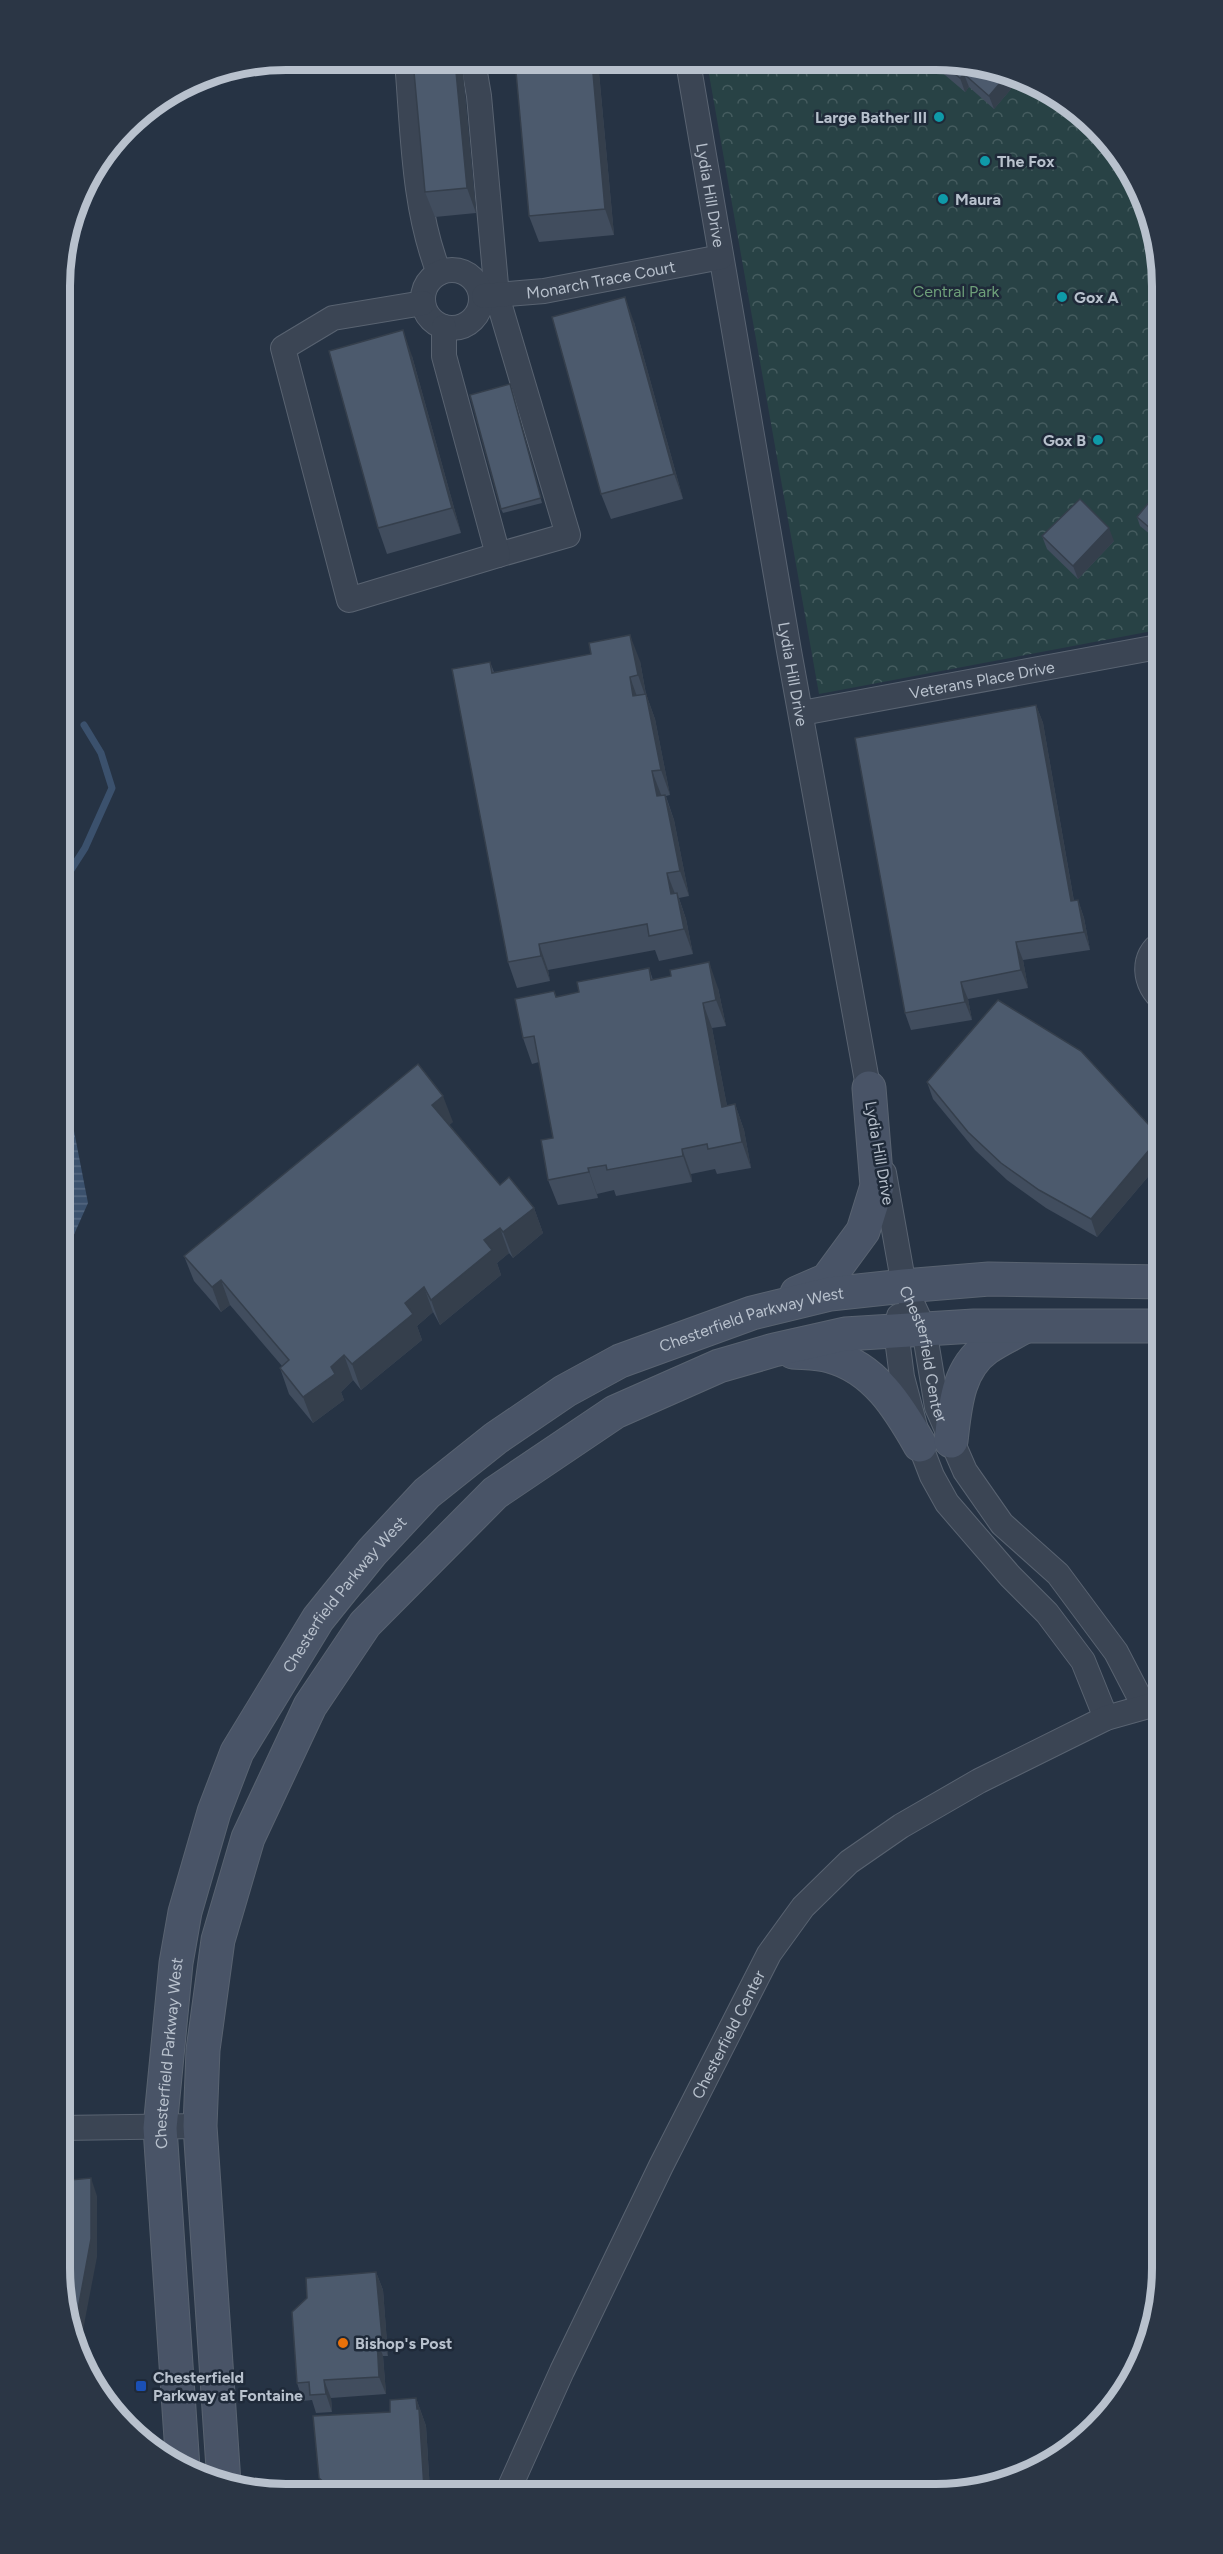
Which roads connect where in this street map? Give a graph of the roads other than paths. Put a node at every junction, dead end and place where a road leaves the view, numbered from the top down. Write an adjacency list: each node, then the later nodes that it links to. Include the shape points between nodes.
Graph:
1 (408, 70): 5 (street, via 415,160 428,246)
2 (474, 70): 6 (street)
3 (689, 70): 4 (street, Lydia Hill Drive)
4 (721, 257): 6 (street, Monarch Trace Court, via 544,291); 11 (street, Lydia Hill Drive)
5 (439, 273): 6 (street, via 466,273); 7 (street, via 426,285)
6 (489, 296): 8 (street, via 471,321 459,327); 9 (street, via 568,534)
7 (423, 303): 8 (street, via 430,318); 9 (street, via 333,318 282,348 349,600)
8 (444, 327): 9 (street, via 444,356)
9 (498, 555)
10 (1152, 648): 11 (street, Veterans Place Drive)
11 (802, 713): 14 (street, Lydia Hill Drive)
12 (1152, 954): 13 (street, via 1147,969)
13 (1152, 988)
14 (869, 1088): 16 (street, Lydia Hill Drive); 17 (street, via 877,1186 863,1231 827,1280)
15 (1152, 1281): 16 (street, Chesterfield Parkway West, via 989,1280)
16 (904, 1286): 17 (street, Chesterfield Parkway West, via 830,1294); 20 (street, Chesterfield Center)
17 (758, 1311): 29 (street, Chesterfield Parkway West, via 620,1361 566,1390 496,1438 428,1493 372,1552 318,1619 237,1752 205,1843 185,1912 176,1963)
18 (1026, 1326): 19 (street, Chesterfield Parkway West); 20 (street, Chesterfield Parkway West); 22 (street, via 986,1348 968,1369 956,1397)
19 (1152, 1326)
20 (910, 1330): 21 (street, Chesterfield Parkway West, via 845,1334); 22 (street, Chesterfield Center); 23 (street, Chesterfield Center, via 902,1377)
21 (774, 1350): 23 (street, via 831,1356 868,1373 902,1414); 27 (street, Chesterfield Parkway West, via 719,1366 615,1412 495,1493 365,1624 310,1706 248,1838 218,1940 203,2050)
22 (951, 1440): 24 (street, Chesterfield Center, via 965,1472 1002,1524 1058,1574)
23 (920, 1445): 26 (street, Chesterfield Center, via 947,1503 1047,1613 1083,1661)
24 (1152, 1701)
25 (1152, 1705): 26 (street, Chesterfield Center)
26 (1106, 1718): 32 (street, Chesterfield Center, via 979,1781 901,1826 849,1863 803,1907 769,1954 661,2166)
27 (200, 2126): 29 (street); 31 (street, Chesterfield Parkway West)
28 (70, 2128): 29 (street)
29 (160, 2128): 30 (street, Chesterfield Parkway West)
30 (182, 2457)
31 (223, 2474)
32 (511, 2484)

